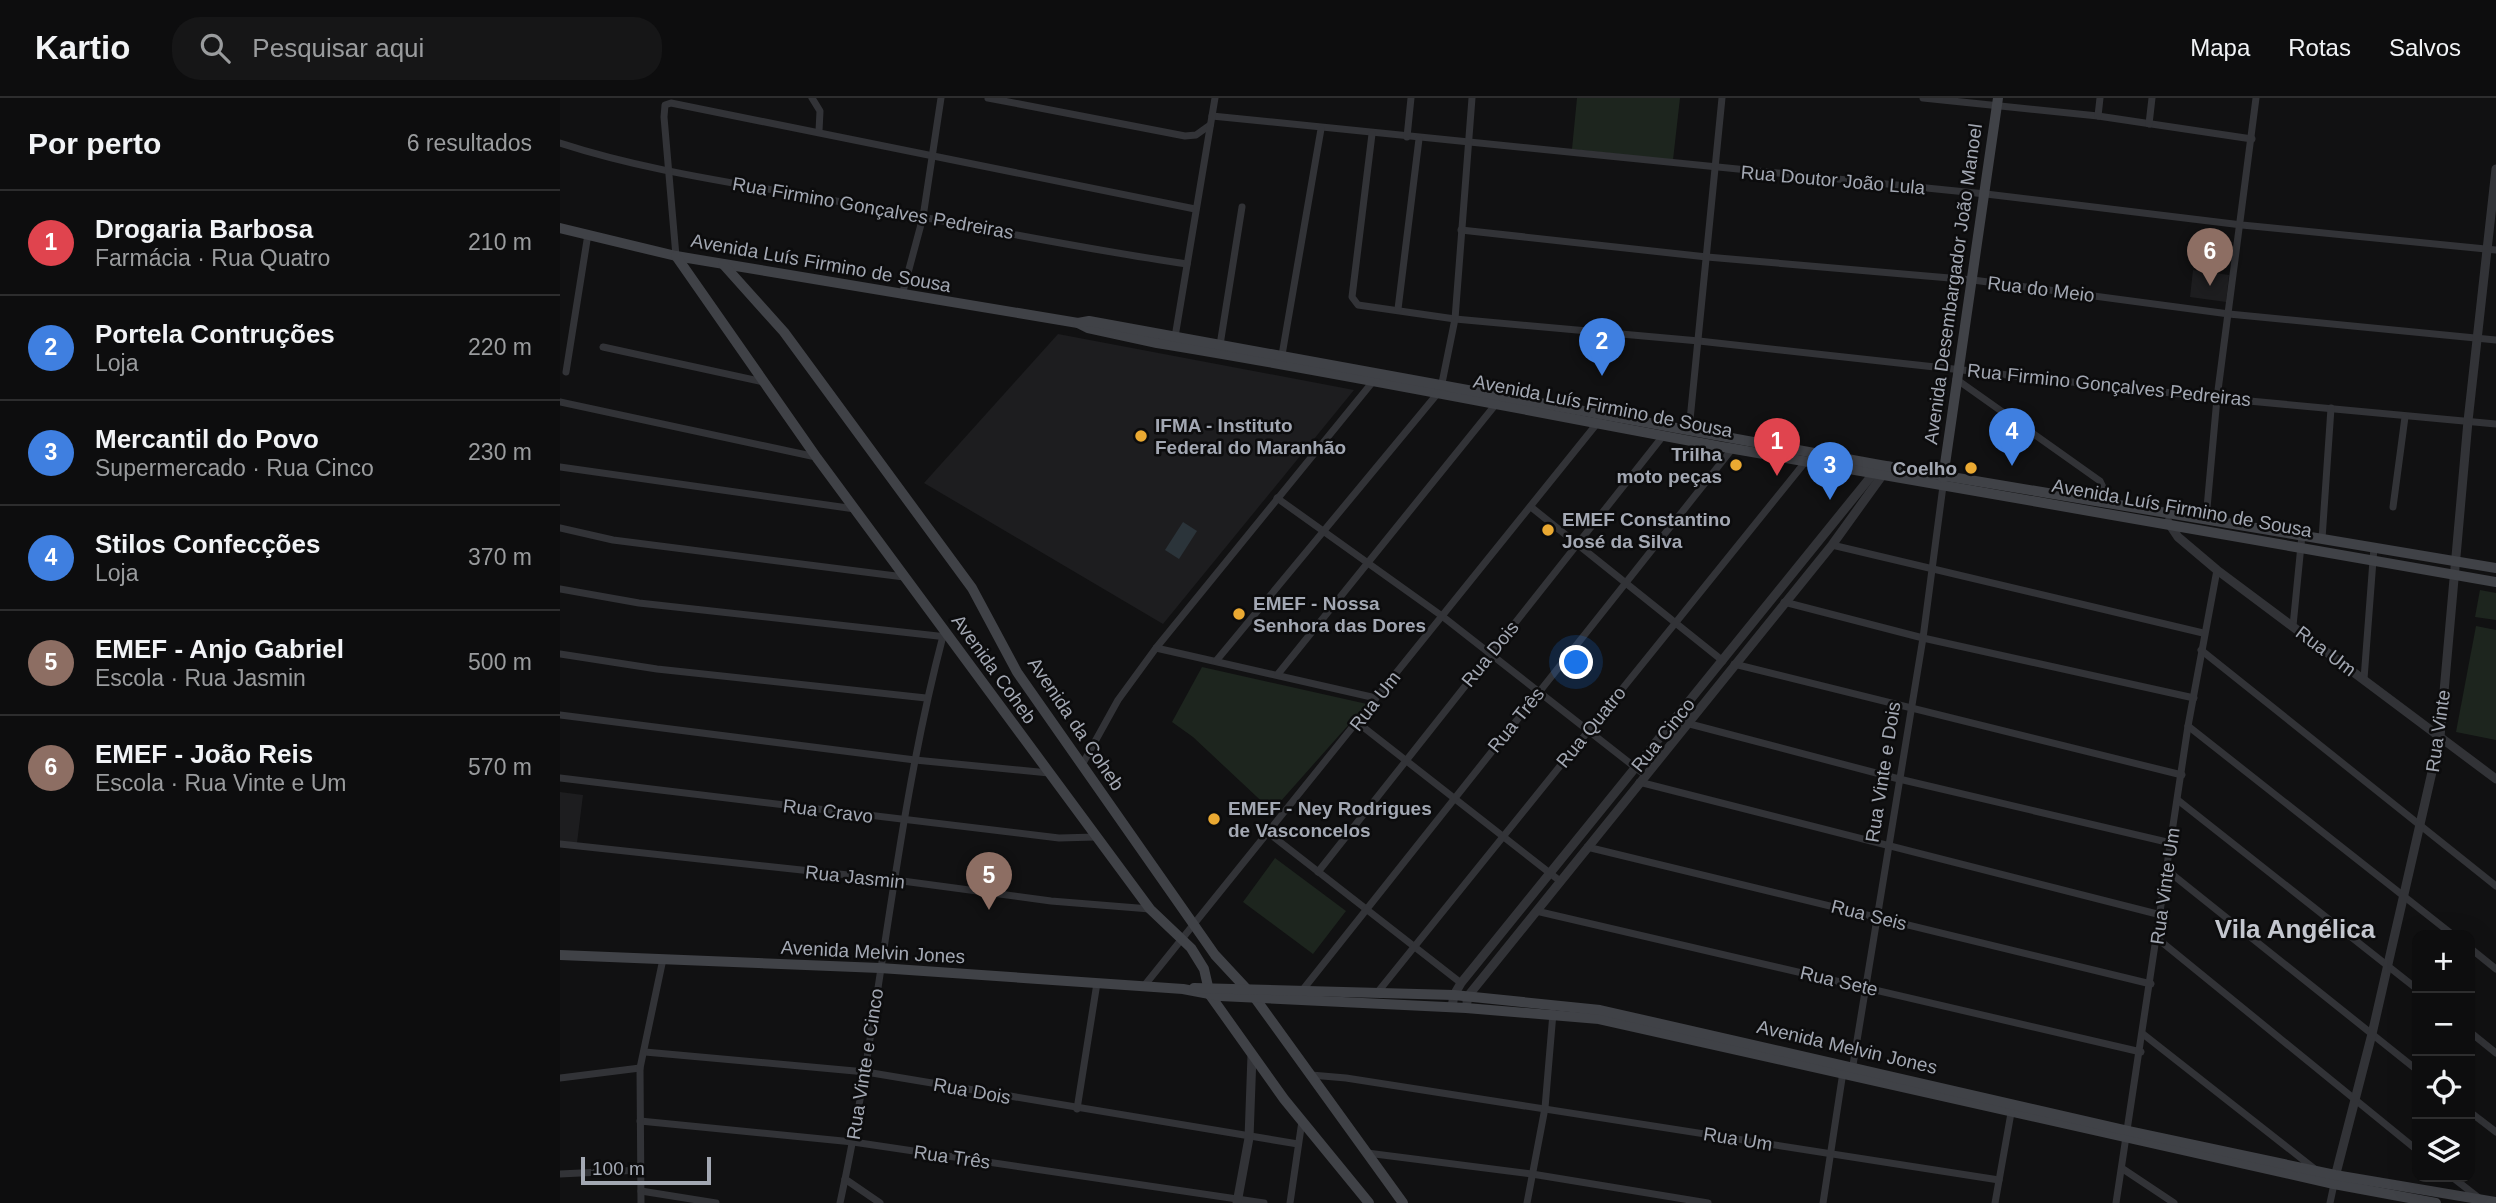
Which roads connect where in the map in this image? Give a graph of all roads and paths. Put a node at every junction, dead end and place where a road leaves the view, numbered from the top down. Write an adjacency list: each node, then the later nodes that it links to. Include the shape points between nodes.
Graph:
1 (812, 98): 18 (street, via 820,111)
2 (941, 98): 25 (street)
3 (988, 98): 15 (street, via 1185,136 1196,135)
4 (1215, 98): 15 (street)
5 (1411, 98): 20 (street)
6 (1472, 98): 24 (street)
7 (1722, 98): 26 (street)
8 (1923, 98): 13 (street)
9 (2100, 98): 14 (street)
10 (2152, 98): 16 (street)
11 (2256, 98): 22 (street)
12 (665, 101): 18 (street); 28 (street)
13 (1998, 101): 14 (street); 29 (main road, Avenida Desembargador João Manoel)
14 (2098, 117): 16 (street)
15 (1211, 121): 17 (street, Rua Doutor João Lula); 31 (street)
16 (2149, 124): 22 (street)
17 (1321, 129): 19 (street, Rua Doutor João Lula); 54 (street)
18 (818, 131): 25 (street)
19 (1372, 134): 20 (street, Rua Doutor João Lula); 44 (street, Rua Firmino Gonçalves Pedreiras, via 1352,297 1358,305)
20 (1407, 137): 21 (street, Rua Doutor João Lula)
21 (1419, 139): 24 (street, Rua Doutor João Lula); 44 (street)
22 (2252, 139): 33 (street)
23 (560, 143): 28 (street, Rua Firmino Gonçalves Pedreiras)
24 (1468, 144): 26 (street, Rua Doutor João Lula); 35 (street)
25 (931, 155): 31 (street); 32 (street)
26 (1716, 169): 29 (street, Rua Doutor João Lula); 39 (street)
27 (2496, 169): 37 (street, Rua Vinte)
28 (671, 171): 32 (street, Rua Firmino Gonçalves Pedreiras); 38 (street)
29 (1986, 194): 33 (street, Rua Doutor João Lula); 42 (main road, Avenida Desembargador João Manoel)
30 (1242, 206): 52 (street)
31 (1195, 209): 41 (street)
32 (923, 217): 41 (street, Rua Firmino Gonçalves Pedreiras, via 1094,251); 43 (street)
33 (2242, 225): 37 (street, Rua Doutor João Lula); 45 (street)
34 (560, 228): 36 (main road, Avenida Luís Firmino de Sousa)
35 (1461, 230): 39 (street, Rua do Meio); 46 (street)
36 (587, 234): 38 (main road, Avenida Luís Firmino de Sousa); 56 (street)
37 (2492, 249): 49 (street, Rua Vinte)
38 (676, 256): 40 (main road, Avenida Luís Firmino de Sousa); 59 (main road, Avenida Coheb)
39 (1707, 257): 42 (street, Rua do Meio); 51 (street)
40 (723, 264): 43 (main road, Avenida Luís Firmino de Sousa); 133 (main road, Avenida da Coheb, via 785,332 972,588 1017,672)
41 (1187, 264): 48 (street)
42 (1973, 280): 45 (street, Rua do Meio); 58 (main road, Avenida Desembargador João Manoel)
43 (902, 295): 47 (main road, Avenida Luís Firmino de Sousa)
44 (1398, 309): 46 (street, Rua Firmino Gonçalves Pedreiras)
45 (2229, 314): 49 (street, Rua do Meio); 62 (street)
46 (1455, 319): 51 (street, Rua Firmino Gonçalves Pedreiras); 61 (street)
47 (1078, 323): 48 (main road, Avenida Luís Firmino de Sousa, via 1089,320); 55 (main road, Avenida Luís Firmino de Sousa, via 1134,338)
48 (1175, 337): 52 (main road, Avenida Luís Firmino de Sousa)
49 (2477, 338): 50 (street, Rua do Meio); 68 (street, Rua Vinte)
50 (2496, 340)
51 (1699, 341): 58 (street, Rua Firmino Gonçalves Pedreiras); 71 (street)
52 (1220, 345): 55 (main road, Avenida Luís Firmino de Sousa)
53 (603, 347): 59 (street)
54 (1282, 355): 55 (main road, Avenida Luís Firmino de Sousa); 57 (main road, Avenida Luís Firmino de Sousa)
55 (1267, 358): 60 (main road, Avenida Luís Firmino de Sousa)
56 (566, 372)
57 (1380, 373): 60 (street); 61 (main road, Avenida Luís Firmino de Sousa)
58 (1956, 374): 62 (street, Rua Firmino Gonçalves Pedreiras); 79 (main road, Avenida Desembargador João Manoel); 81 (street, via 2100,481)
59 (764, 382): 75 (main road, Avenida Coheb)
60 (1372, 383): 61 (main road, Avenida Luís Firmino de Sousa); 80 (street)
61 (1440, 388): 64 (main road, Avenida Luís Firmino de Sousa); 66 (main road, Avenida Luís Firmino de Sousa); 88 (street)
62 (2217, 398): 65 (street, Rua Firmino Gonçalves Pedreiras); 86 (street)
63 (560, 402): 75 (street)
64 (1496, 404): 69 (main road, Avenida Luís Firmino de Sousa); 95 (street)
65 (2331, 408): 67 (street, Rua Firmino Gonçalves Pedreiras); 89 (street)
66 (1604, 415): 69 (street, Rua Um); 71 (main road, Avenida Luís Firmino de Sousa)
67 (2404, 417): 68 (street, Rua Firmino Gonçalves Pedreiras); 83 (street)
68 (2468, 421): 70 (street, Rua Firmino Gonçalves Pedreiras); 94 (street, Rua Vinte)
69 (1597, 424): 72 (main road, Avenida Luís Firmino de Sousa); 82 (street, Rua Um)
70 (2496, 424)
71 (1689, 430): 74 (main road, Avenida Luís Firmino de Sousa)
72 (1663, 436): 73 (main road, Avenida Luís Firmino de Sousa); 91 (street, Rua Dois)
73 (1732, 449): 74 (main road, Avenida Luís Firmino de Sousa); 102 (street, Rua Três)
74 (1792, 454): 76 (main road, Avenida Luís Firmino de Sousa); 78 (main road, Avenida Luís Firmino de Sousa)
75 (817, 458): 84 (main road, Avenida Coheb)
76 (1806, 461): 78 (main road, Avenida Luís Firmino de Sousa); 106 (street, Rua Quatro)
77 (560, 467): 84 (street)
78 (1882, 470): 79 (main road, Avenida Luís Firmino de Sousa); 92 (street, Rua Cinco); 116 (street, Rua Cinco)
79 (1943, 480): 81 (main road, Avenida Luís Firmino de Sousa); 85 (main road, Avenida Luís Firmino de Sousa); 97 (street, Rua Vinte e Dois)
80 (1277, 498): 88 (street); 111 (street)
81 (2111, 504): 85 (main road, Avenida Luís Firmino de Sousa)
82 (1531, 507): 91 (street); 105 (street, Rua Um)
83 (2393, 507)
84 (855, 509): 100 (main road, Avenida Coheb)
85 (2168, 518): 86 (main road, Avenida Luís Firmino de Sousa); 90 (main road, Avenida Luís Firmino de Sousa); 98 (street, Rua Um, via 2178,537)
86 (2206, 519): 90 (main road, Avenida Luís Firmino de Sousa)
87 (560, 528): 100 (street, via 613,540)
88 (1322, 530): 95 (street); 115 (street)
89 (2322, 539): 90 (main road, Avenida Luís Firmino de Sousa); 93 (main road, Avenida Luís Firmino de Sousa)
90 (2302, 541): 93 (main road, Avenida Luís Firmino de Sousa); 107 (street)
91 (1579, 545): 102 (street); 113 (street, Rua Dois)
92 (1832, 545): 97 (street); 104 (street, Rua Cinco)
93 (2374, 552): 94 (main road, Avenida Luís Firmino de Sousa); 99 (main road, Avenida Luís Firmino de Sousa); 119 (street)
94 (2456, 561): 96 (main road, Avenida Luís Firmino de Sousa); 99 (street, Rua Vinte)
95 (1369, 564): 105 (street); 118 (street)
96 (2496, 568)
97 (1933, 569): 108 (street); 110 (street, Rua Vinte e Dois)
98 (2217, 570): 107 (street, Rua Um); 108 (street, Rua Vinte Um)
99 (2455, 574): 101 (main road, Avenida Luís Firmino de Sousa); 130 (street, Rua Vinte)
100 (904, 577): 109 (main road, Avenida Coheb)
101 (2496, 582)
102 (1627, 584): 106 (street); 120 (street, Rua Três)
103 (560, 589): 109 (street, via 639,603)
104 (1784, 602): 110 (street); 117 (street, Rua Cinco)
105 (1443, 616): 113 (street); 122 (street, Rua Um)
106 (1674, 621): 116 (street); 129 (street, Rua Quatro)
107 (2293, 626): 119 (street, Rua Um)
108 (2203, 633): 112 (street, Rua Vinte Um)
109 (945, 636): 121 (street, Rua Vinte e Cinco); 134 (main road, Avenida Coheb)
110 (1923, 638): 123 (street); 124 (street, Rua Vinte e Dois)
111 (1156, 648): 115 (street); 133 (street, via 1118,700)
112 (2201, 650): 123 (street, Rua Vinte Um); 143 (street)
113 (1490, 653): 120 (street); 132 (street, Rua Dois)
114 (560, 654): 121 (street, via 657,670)
115 (1216, 661): 118 (street)
116 (1723, 661): 135 (street, Rua Cinco)
117 (1733, 664): 124 (street); 127 (street, Rua Cinco)
118 (1278, 674): 122 (street)
119 (2364, 679): 130 (street, Rua Um)
120 (1539, 692): 129 (street); 140 (street, Rua Três)
121 (926, 698): 131 (street, Rua Vinte e Cinco)
122 (1376, 698): 126 (street, Rua Um)
123 (2194, 698): 128 (street, Rua Vinte Um)
124 (1911, 707): 136 (street); 138 (street, Rua Vinte e Dois)
125 (560, 715): 131 (street)
126 (1358, 723): 132 (street); 144 (street, Rua Um)
127 (1686, 723): 135 (street, Rua Cinco); 138 (street)
128 (2188, 726): 136 (street, Rua Vinte Um); 157 (street)
129 (1590, 732): 135 (street); 145 (street, Rua Quatro)
130 (2440, 737): 139 (street, Rua Um); 143 (street, Rua Vinte)
131 (915, 760): 134 (street); 142 (street, Rua Vinte e Cinco)
132 (1405, 760): 140 (street); 152 (street, Rua Dois)
133 (1082, 765): 163 (main road, Avenida da Coheb)
134 (1050, 773): 146 (main road, Avenida Coheb)
135 (1640, 775): 149 (street, Rua Cinco); 150 (street, Rua Cinco); 153 (street, Rua Cinco)
136 (2182, 775): 141 (street, Rua Vinte Um)
137 (560, 778): 142 (street, Rua Cravo)
138 (1899, 779): 147 (street); 150 (street, Rua Vinte e Dois)
139 (2496, 779)
140 (1453, 798): 145 (street); 158 (street, Rua Três)
141 (2179, 801): 147 (street, Rua Vinte Um); 171 (street)
142 (903, 820): 146 (street, Rua Cravo, via 1059,838); 154 (street, Rua Vinte e Cinco)
143 (2421, 827): 156 (street); 157 (street, Rua Vinte)
144 (1266, 831): 152 (street); 163 (street, Rua Um)
145 (1502, 836): 153 (street); 167 (street, Rua Quatro)
146 (1096, 837): 159 (main road, Avenida Coheb)
147 (2171, 843): 151 (street, Rua Vinte Um)
148 (560, 844): 154 (street, Rua Jasmin)
149 (1587, 847): 155 (street, Rua Cinco); 162 (street, Rua Seis)
150 (1888, 848): 161 (street, Rua Cinco); 162 (street, Rua Vinte e Dois)
151 (2168, 871): 161 (street, Rua Vinte Um); 191 (street)
152 (1318, 872): 158 (street)
153 (1551, 874): 155 (street); 175 (street, Rua Cinco)
154 (895, 880): 159 (street, Rua Jasmin); 172 (street, Rua Vinte e Cinco)
155 (1560, 881): 160 (street, Rua Cinco)
156 (2496, 886)
157 (2404, 896): 164 (street); 171 (street, Rua Vinte)
158 (1365, 908): 167 (street); 182 (street, Rua Três)
159 (1150, 909): 165 (main road, Avenida Coheb)
160 (1536, 911): 179 (street, Rua Sete); 185 (street, Rua Cinco)
161 (2161, 915): 166 (street, Rua Vinte Um)
162 (1879, 918): 176 (street, Rua Seis); 179 (street, Rua Vinte e Dois)
163 (1193, 924): 165 (street, Rua Um); 180 (main road, Avenida da Coheb)
164 (2447, 930)
165 (1182, 938): 178 (street, Rua Um); 181 (main road, Avenida Coheb, via 1198,958)
166 (2158, 939): 176 (street, Rua Vinte Um); 203 (street)
167 (1415, 947): 175 (street); 183 (street, Rua Quatro)
168 (2475, 952): 173 (street)
169 (560, 955): 170 (main road, Avenida Melvin Jones)
170 (663, 959): 172 (main road, Avenida Melvin Jones); 193 (street)
171 (2388, 966): 177 (street); 191 (street, Rua Vinte)
172 (880, 968): 174 (main road, Avenida Melvin Jones); 200 (street, Rua Vinte e Cinco)
173 (2496, 969)
174 (1097, 983): 178 (main road, Avenida Melvin Jones); 204 (street)
175 (1461, 983): 184 (street, Rua Cinco)
176 (2151, 984): 190 (street, Rua Vinte Um)
177 (2412, 985)
178 (1144, 986): 181 (main road, Avenida Melvin Jones)
179 (1867, 988): 194 (street, Rua Sete); 199 (street, Rua Vinte e Dois)
180 (1246, 989): 181 (main road, Avenida Melvin Jones); 182 (main road, Avenida Melvin Jones); 186 (main road, Avenida da Coheb)
181 (1209, 991): 186 (main road, Avenida Melvin Jones); 196 (main road, Avenida Coheb)
182 (1301, 992): 183 (main road, Avenida Melvin Jones)
183 (1377, 993): 184 (main road, Avenida Melvin Jones)
184 (1454, 995): 185 (main road, Avenida Melvin Jones); 187 (street, Rua Cinco)
185 (1468, 996): 188 (street, Rua Cinco); 189 (main road, Avenida Melvin Jones)
186 (1255, 998): 187 (main road, Avenida Melvin Jones); 201 (main road, Avenida da Coheb)
187 (1452, 1007): 188 (main road, Avenida Melvin Jones)
188 (1466, 1007): 189 (main road, Avenida Melvin Jones)
189 (1553, 1010): 199 (main road, Avenida Melvin Jones); 205 (street)
190 (2143, 1034): 194 (street, Rua Vinte Um); 220 (street)
191 (2372, 1034): 197 (street); 203 (street, Rua Vinte)
192 (2475, 1036): 195 (street)
193 (645, 1052): 198 (street); 200 (street, Rua Dois)
194 (2141, 1052): 211 (street, Rua Vinte Um)
195 (2496, 1053)
196 (1252, 1055): 209 (main road, Avenida Coheb); 212 (street)
197 (2412, 1066)
198 (640, 1068): 202 (street); 208 (street)
199 (1848, 1069): 206 (main road, Avenida Melvin Jones); 211 (main road, Avenida Melvin Jones); 217 (street, Rua Vinte e Dois)
200 (866, 1072): 204 (street, Rua Dois); 213 (street, Rua Vinte e Cinco)
201 (1311, 1075): 205 (street, Rua Um); 216 (main road, Avenida da Coheb)
202 (560, 1077)
203 (2355, 1102): 215 (street); 225 (street, Rua Vinte)
204 (1077, 1108): 212 (street, Rua Dois)
205 (1545, 1108): 217 (street, Rua Um); 222 (street)
206 (2011, 1113): 211 (main road, Avenida Melvin Jones); 224 (street)
207 (2475, 1116): 210 (street)
208 (640, 1121): 213 (street, Rua Três); 219 (street)
209 (1302, 1121): 214 (street); 237 (main road)
210 (2496, 1132)
211 (2128, 1135): 218 (street, Rua Vinte Um); 220 (main road, Avenida Melvin Jones); 225 (main road, Avenida Melvin Jones)
212 (1248, 1138): 214 (street, Rua Dois); 229 (street)
213 (853, 1142): 223 (street, Rua Vinte e Cinco); 229 (street, Rua Três)
214 (1298, 1144): 236 (street)
215 (2412, 1146)
216 (1367, 1153): 222 (street); 238 (main road, Avenida da Coheb)
217 (1830, 1154): 224 (street, Rua Um); 241 (street, Rua Vinte e Dois)
218 (2123, 1168): 243 (street, Rua Vinte Um); 244 (street)
219 (641, 1170): 221 (street); 227 (street)
220 (2317, 1171): 225 (main road, Avenida Melvin Jones)
221 (560, 1174)
222 (1532, 1174): 239 (street); 240 (street)
223 (845, 1179): 233 (street, Rua Vinte e Cinco); 234 (street)
224 (1999, 1180): 242 (street)
225 (2335, 1180): 228 (main road, Avenida Melvin Jones); 245 (street, Rua Vinte); 246 (main road, Avenida Melvin Jones)
226 (2458, 1182): 228 (street)
227 (641, 1191): 231 (street); 232 (street)
228 (2481, 1200): 230 (main road, Avenida Melvin Jones)
229 (1238, 1201): 235 (street, Rua Três)
230 (2496, 1202)
231 (641, 1203)
232 (716, 1203)
233 (840, 1203)
234 (880, 1203)
235 (1264, 1203)
236 (1290, 1203)
237 (1369, 1203)
238 (1403, 1203)
239 (1527, 1203)
240 (1708, 1203)
241 (1823, 1203)
242 (1995, 1203)
243 (2116, 1203)
244 (2174, 1203)
245 (2330, 1203)
246 (2436, 1203)

